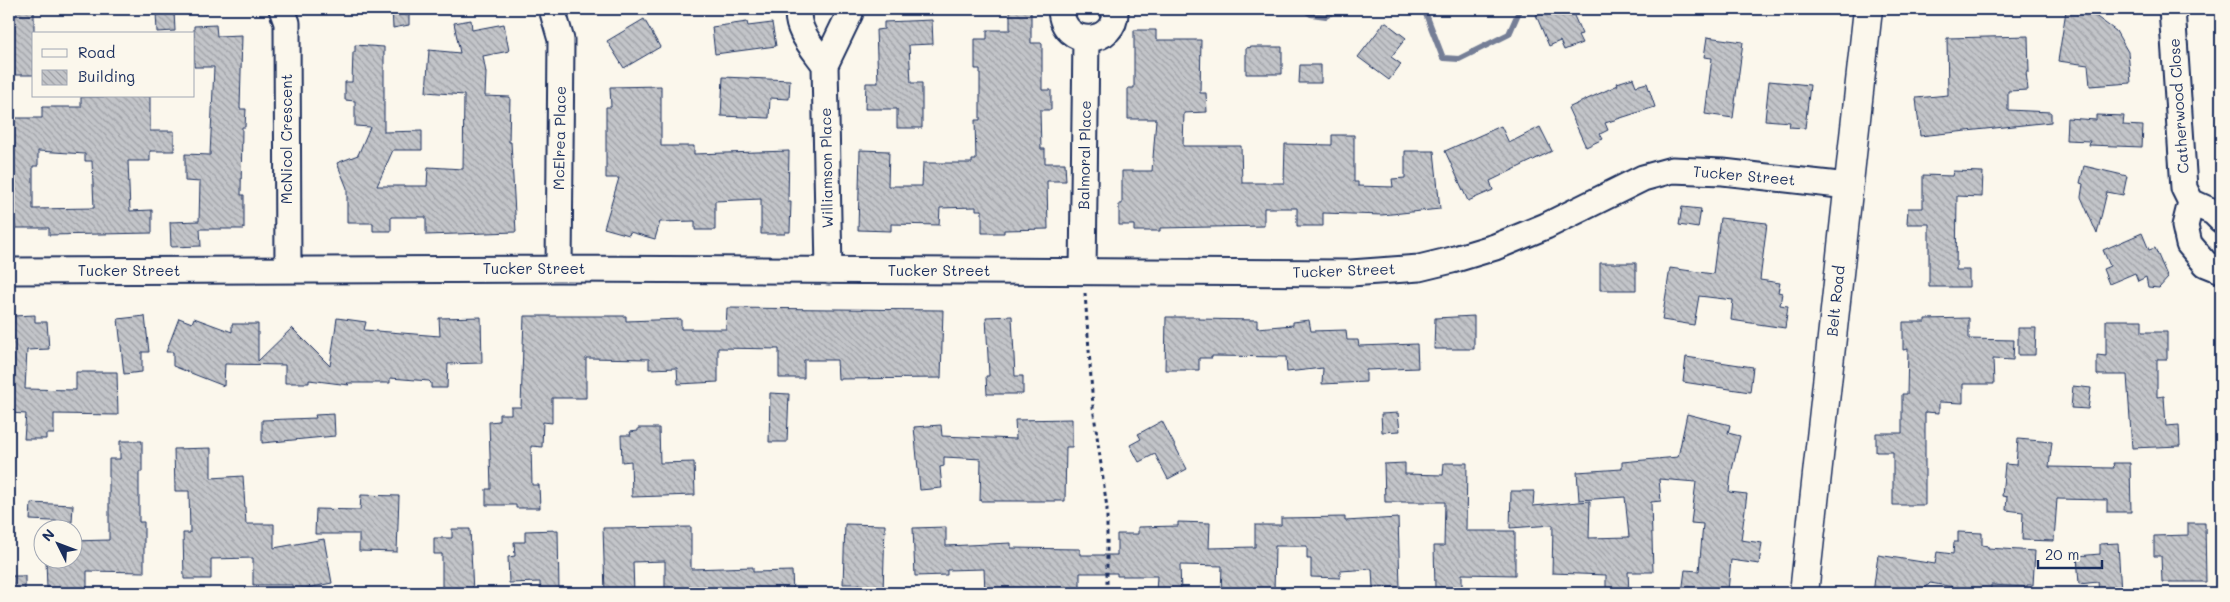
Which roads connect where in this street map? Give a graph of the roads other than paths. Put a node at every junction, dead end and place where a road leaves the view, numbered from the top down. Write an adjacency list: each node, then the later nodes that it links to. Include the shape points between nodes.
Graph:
1 (282, 9): 15 (street, McNicol Crescent, via 287,23)
2 (552, 9): 14 (street, McElrea Place, via 561,40)
3 (799, 9): 10 (street, via 802,31)
4 (850, 9): 10 (street, Williamson Place)
5 (1062, 9): 9 (street, via 1064,25 1070,32)
6 (1115, 9): 9 (street, via 1110,28 1095,38)
7 (1868, 9): 11 (street, Belt Road)
8 (2172, 9): 12 (street, Catherwood Close, via 2184,188)
9 (1086, 39): 19 (street, Balmoral Place)
10 (825, 65): 18 (street, Williamson Place)
11 (1848, 186): 19 (street, Tucker Street, via 1723,172 1672,170 1643,178 1546,226 1494,247 1419,268 1351,273); 20 (street, Belt Road)
12 (2191, 202): 13 (street, via 2213,212); 16 (street, via 2185,226 2190,244 2206,264)
13 (2221, 220)
14 (559, 269): 15 (street, Tucker Street); 18 (street, Tucker Street)
15 (288, 270): 17 (street, Tucker Street)
16 (2221, 270)
17 (9, 271)
18 (830, 271): 19 (street, Tucker Street)
19 (1083, 271)
20 (1804, 593)

